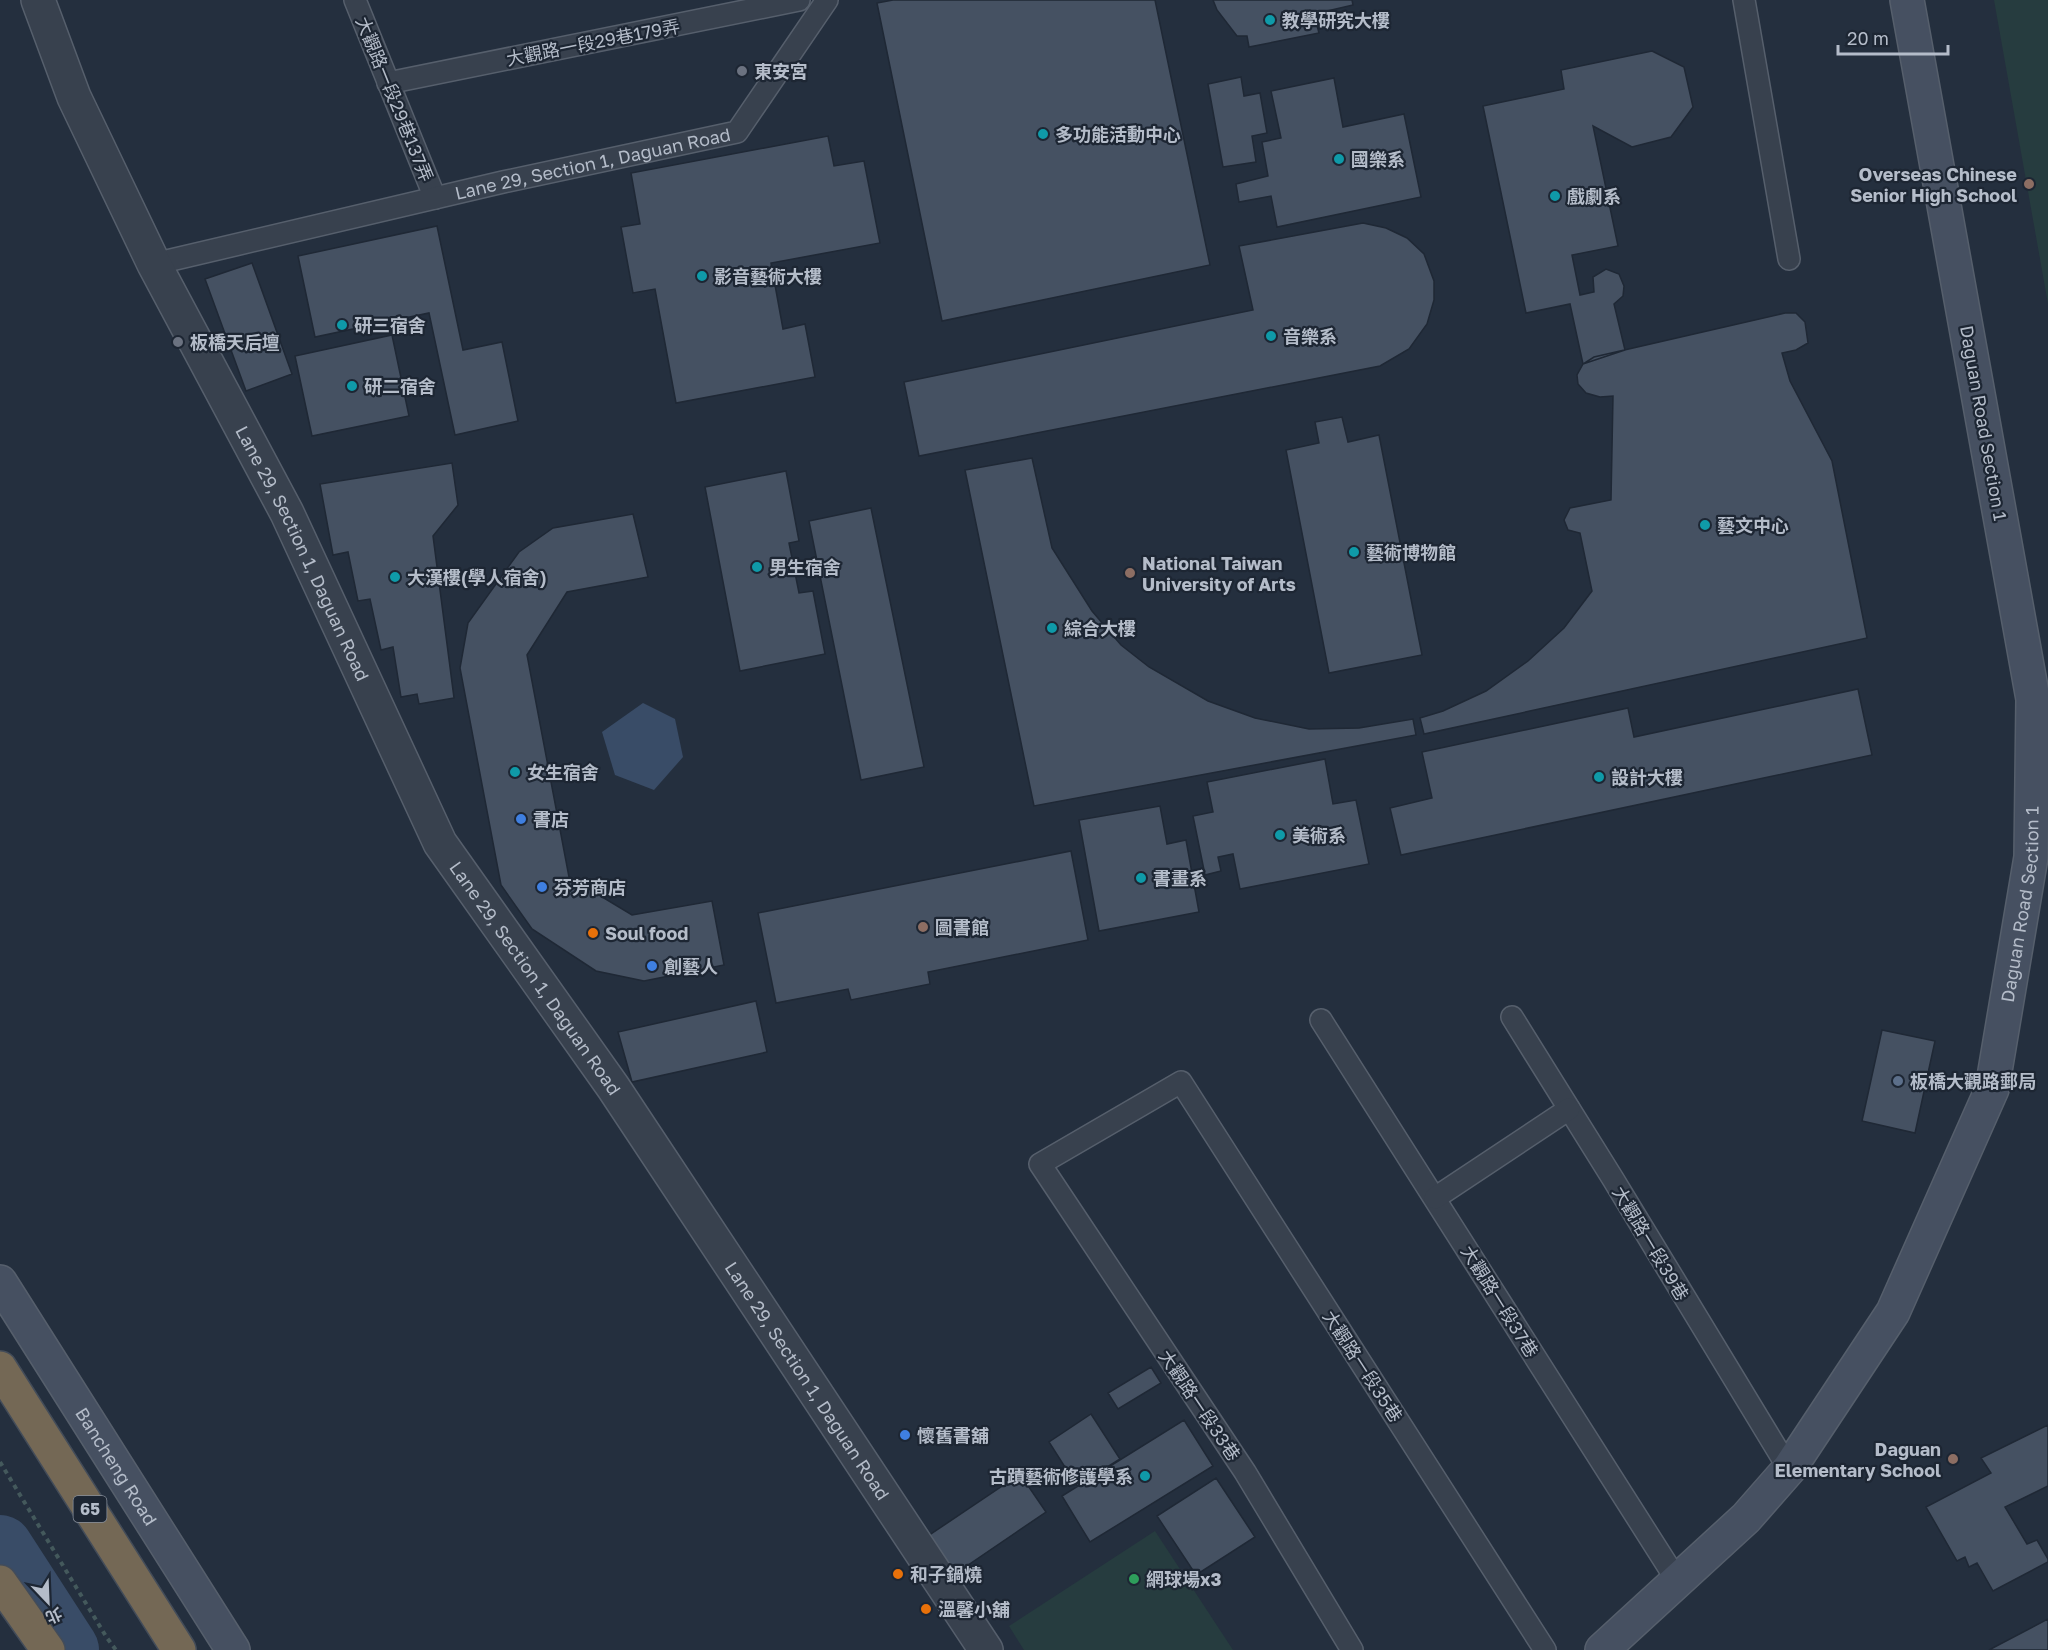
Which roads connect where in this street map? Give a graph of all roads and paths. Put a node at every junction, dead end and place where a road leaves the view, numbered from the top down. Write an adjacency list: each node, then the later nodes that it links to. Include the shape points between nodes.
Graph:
1 (38, 0): 10 (street, Lane 29, Section 1, Daguan Road, via 74,97)
2 (355, 0): 7 (lane, 大觀路一段29巷137弄)
3 (799, 0): 7 (lane, 大觀路一段29巷179弄)
4 (827, 0): 8 (lane, Lane 29, Section 1, Daguan Road, via 737,132)
5 (1744, 0): 9 (lane)
6 (1906, 0): 11 (main road, Daguan Road Section 1, via 2033,699)
7 (388, 83): 8 (lane, 大觀路一段29巷137弄)
8 (435, 198): 10 (lane, Lane 29, Section 1, Daguan Road)
9 (1790, 259)
10 (154, 264): 29 (street, Lane 29, Section 1, Daguan Road, via 287,513 440,843 614,1087)
11 (2040, 855): 20 (main road, Daguan Road Section 1, via 1992,1089 1893,1312)
12 (1512, 1017): 14 (lane, 大觀路一段39巷)
13 (1321, 1020): 16 (lane, 大觀路一段37巷)
14 (1569, 1109): 16 (lane); 20 (lane, 大觀路一段39巷)
15 (1040, 1164): 30 (lane, 大觀路一段33巷, via 1245,1472); 31 (lane, 大觀路一段35巷, via 1181,1082)
16 (1435, 1198): 22 (lane, 大觀路一段37巷)
17 (0, 1282): 28 (main road, Bancheng Road)
18 (0, 1368): 27 (highway, 65)
19 (0, 1462): 23 (path)
20 (1789, 1469): 22 (main road, Daguan Road Section 1, via 1746,1518)
21 (0, 1581): 24 (highway)
22 (1678, 1582): 32 (main road, Daguan Road Section 1)
23 (106, 1638): 25 (path); 26 (path)
24 (48, 1650)
25 (111, 1650)
26 (116, 1650)
27 (179, 1650)
28 (233, 1650)
29 (986, 1650)
30 (1352, 1650)
31 (1545, 1650)
32 (1602, 1650)

